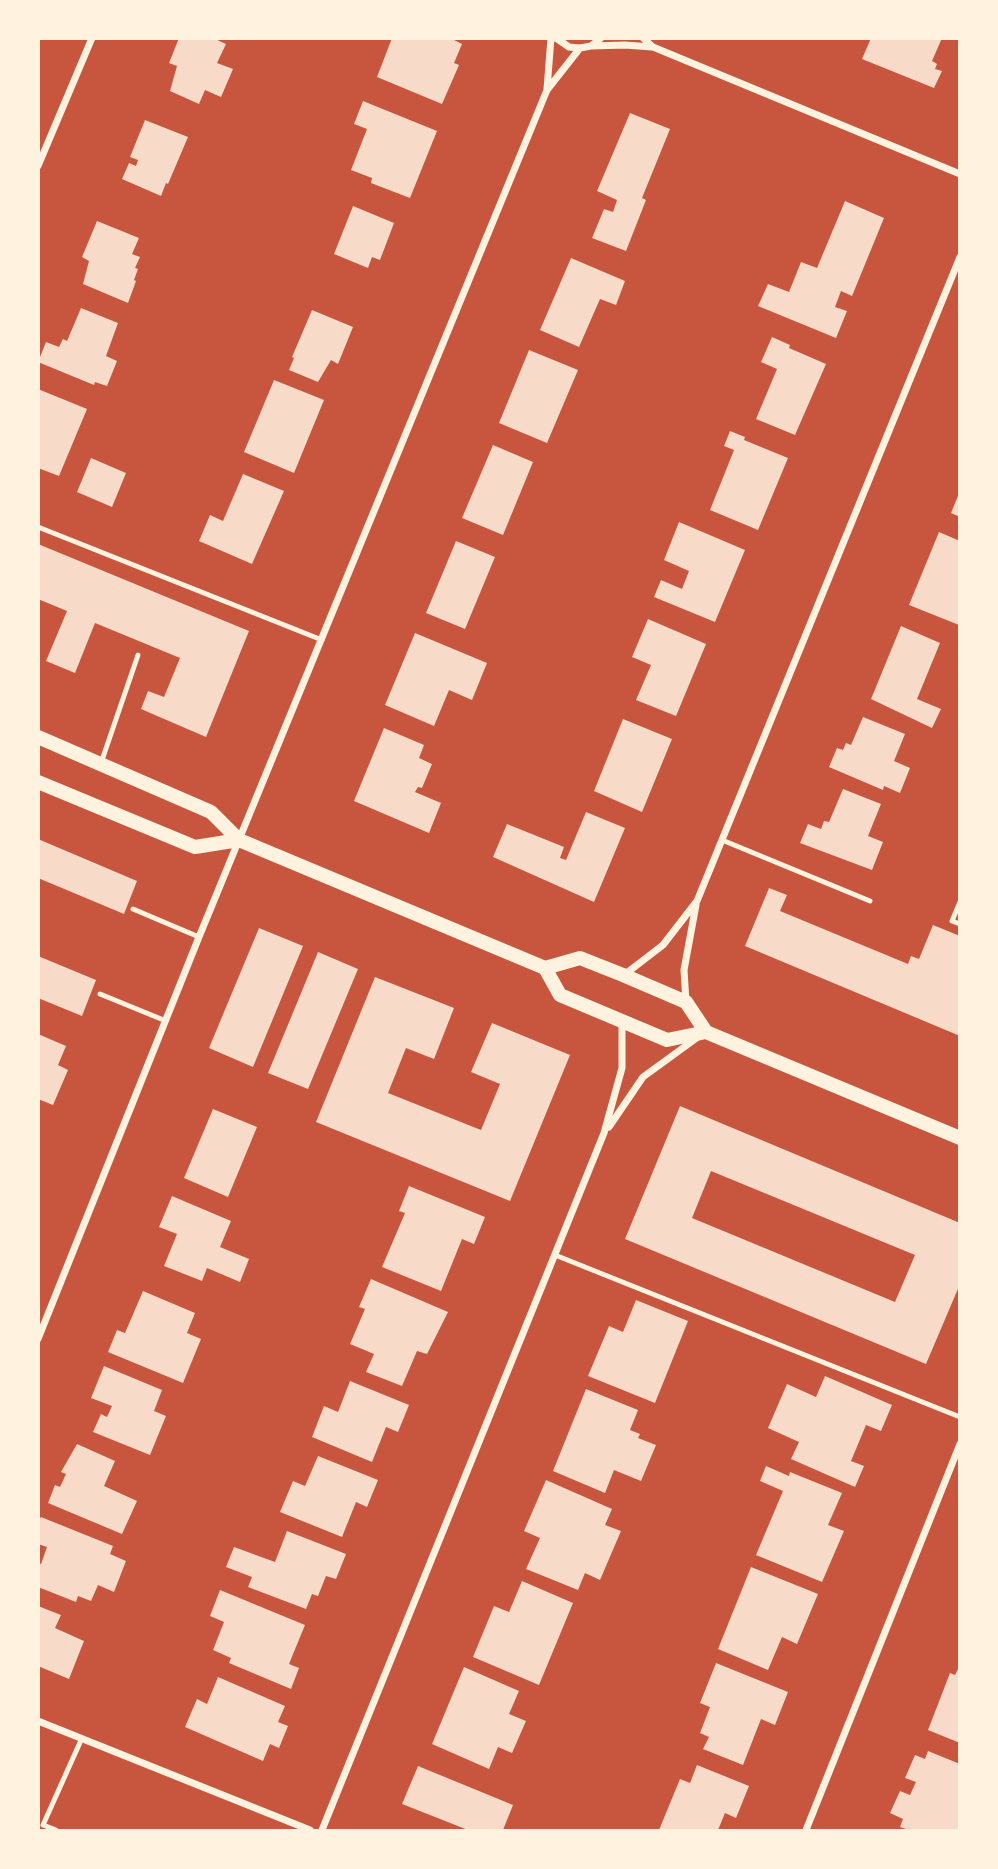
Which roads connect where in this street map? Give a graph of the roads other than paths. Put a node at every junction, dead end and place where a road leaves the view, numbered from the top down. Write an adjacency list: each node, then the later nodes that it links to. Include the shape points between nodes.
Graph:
1 (92, 38): 9 (street)
2 (554, 38): 7 (street); 8 (street)
3 (601, 38): 5 (street)
4 (643, 38): 6 (street)
5 (591, 46): 6 (street); 7 (street)
6 (653, 47): 10 (street)
7 (580, 48): 8 (street)
8 (547, 90): 13 (street)
9 (38, 166)
10 (960, 174)
11 (960, 257): 19 (street)
12 (38, 527): 13 (lane)
13 (322, 640): 18 (street)
14 (138, 655): 16 (lane)
15 (38, 737): 16 (main road)
16 (101, 763): 18 (main road, via 211,812)
17 (38, 782): 18 (main road, via 195,846)
18 (239, 840): 25 (street); 26 (main road)
19 (722, 840): 20 (street); 21 (lane)
20 (697, 901): 27 (street, via 663,945); 29 (street, via 684,970)
21 (870, 901)
22 (960, 902): 24 (lane, via 952,921)
23 (133, 909): 25 (lane)
24 (960, 924)
25 (199, 937): 30 (street)
26 (545, 968): 27 (main road, via 580,958); 31 (main road, via 560,995)
27 (623, 975): 29 (main road)
28 (100, 994): 30 (lane)
29 (686, 1002): 32 (main road)
30 (166, 1021): 36 (street)
31 (622, 1021): 32 (main road, via 667,1040); 33 (street, via 622,1068)
32 (706, 1031): 33 (street, via 643,1077); 34 (main road)
33 (604, 1133): 35 (street)
34 (960, 1138)
35 (555, 1255): 37 (lane); 43 (street)
36 (38, 1339)
37 (960, 1417)
38 (960, 1444): 44 (street)
39 (38, 1721): 40 (street)
40 (82, 1738): 41 (lane, via 43,1825); 42 (street)
41 (56, 1830)
42 (310, 1830)
43 (322, 1830)
44 (806, 1830)

